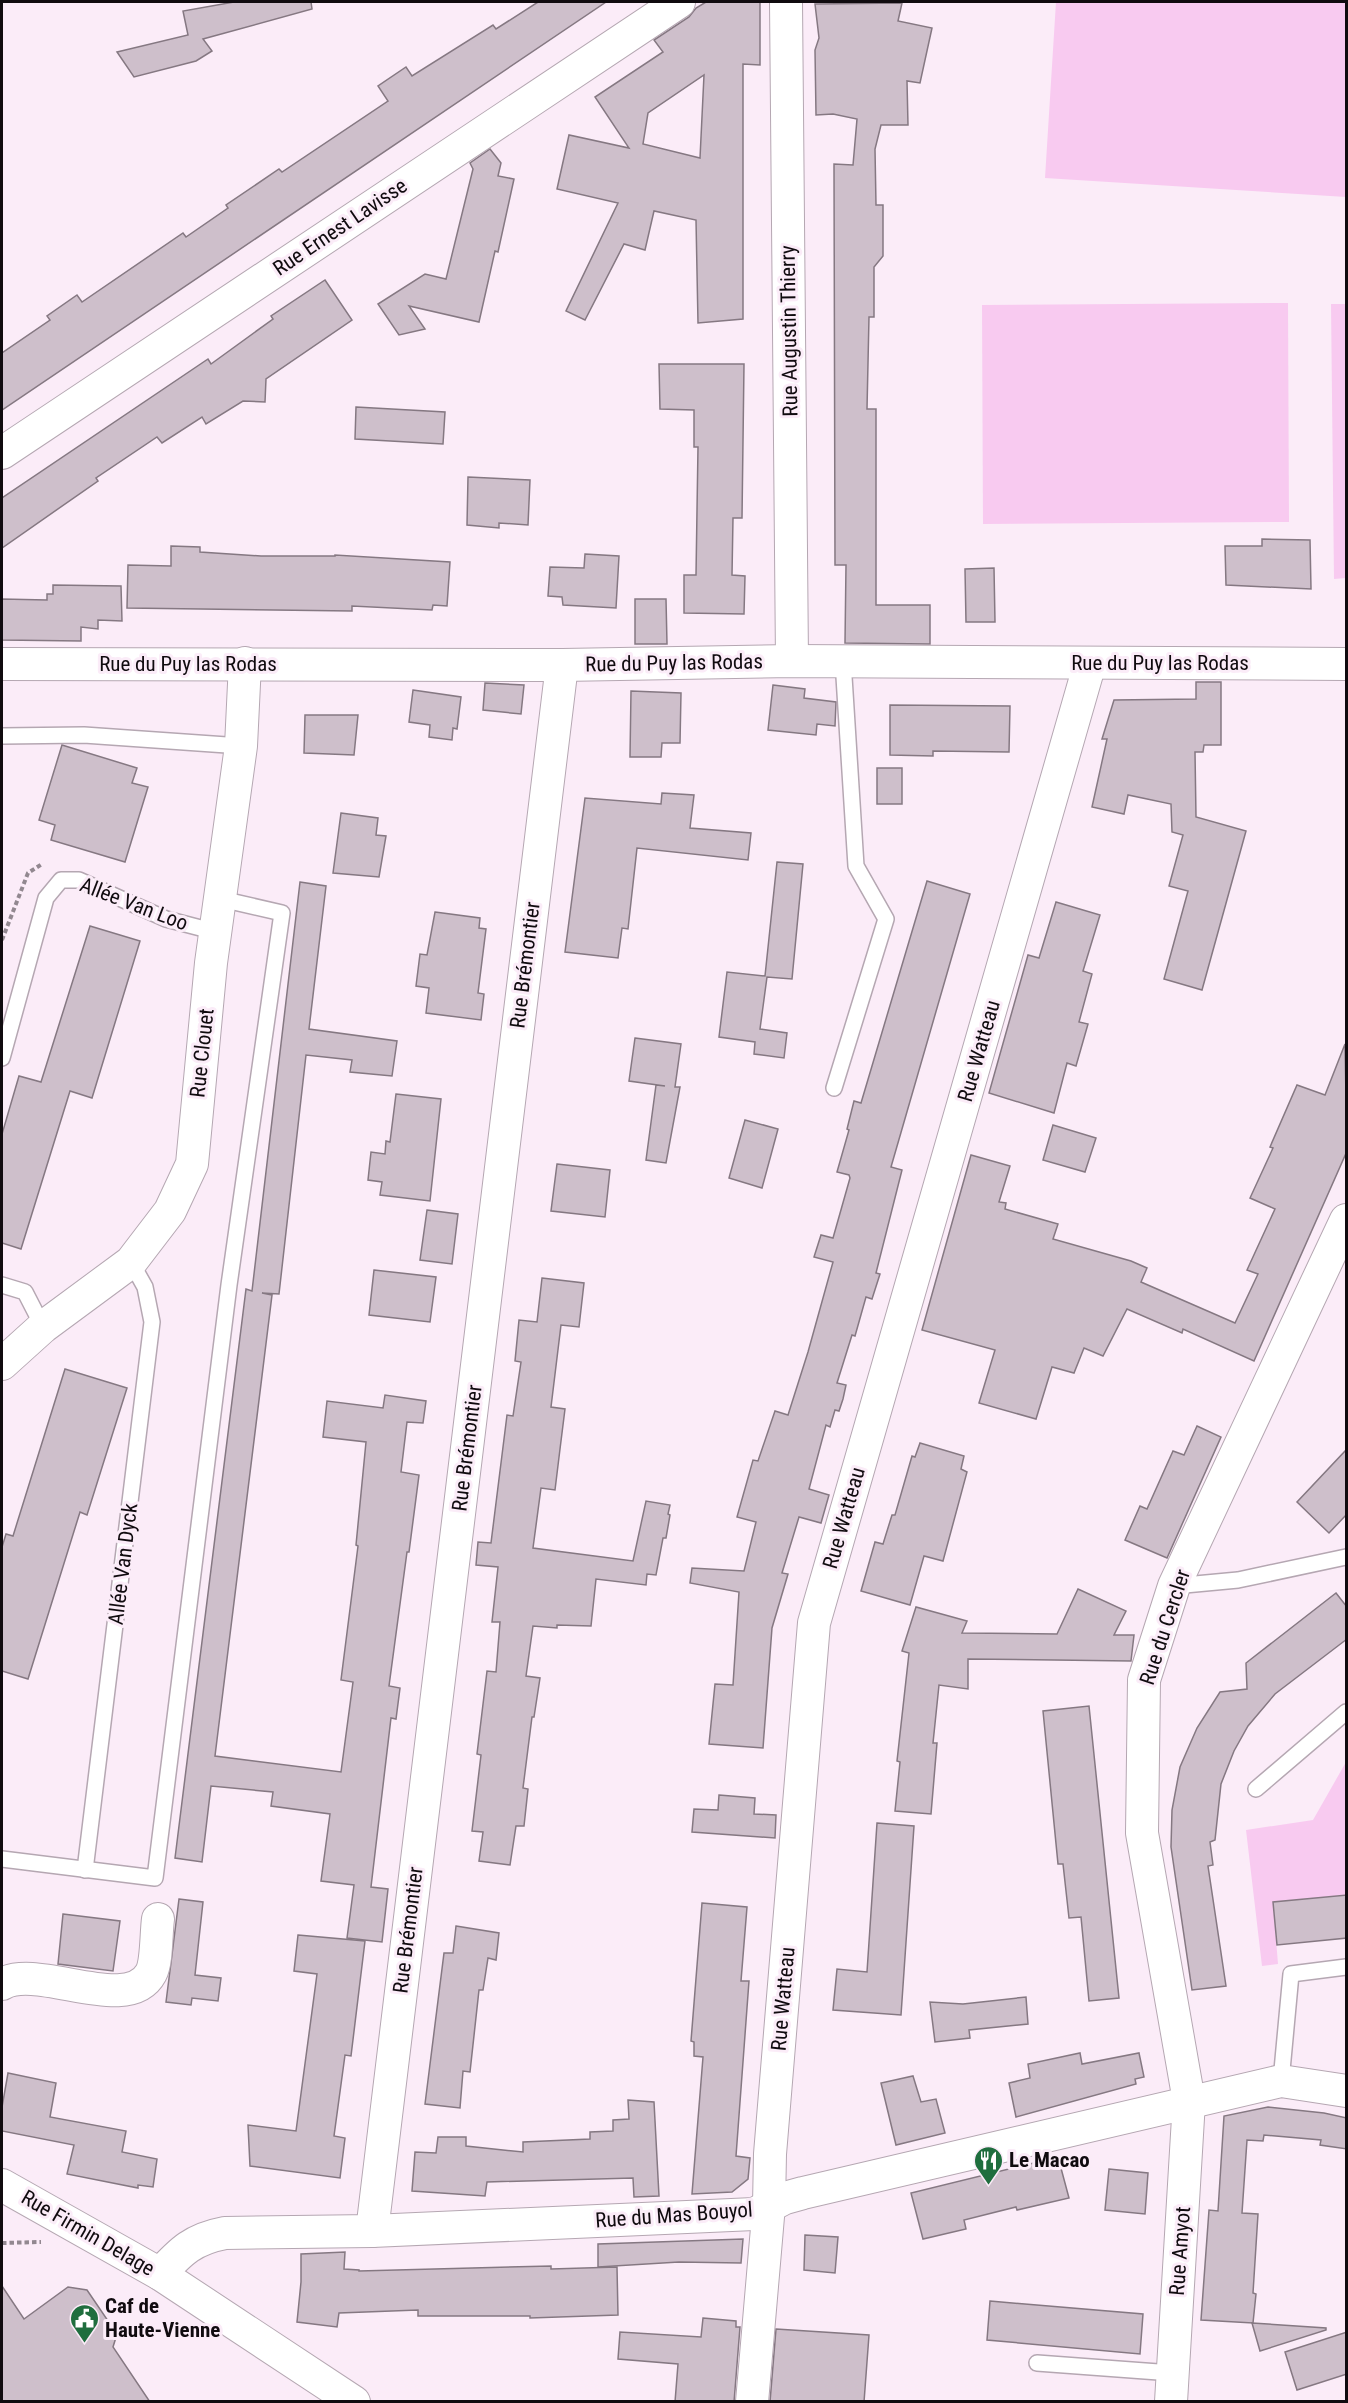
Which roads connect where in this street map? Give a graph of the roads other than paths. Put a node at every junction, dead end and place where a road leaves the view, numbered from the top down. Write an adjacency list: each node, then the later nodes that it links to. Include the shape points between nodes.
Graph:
1 (679, 2): 3 (street, Rue Ernest Lavisse)
2 (786, 2): 4 (street, Rue Augustin Thierry)
3 (2, 453)
4 (792, 661): 5 (street, Rue du Puy las Rodas); 10 (street, Rue du Puy las Rodas)
5 (843, 661): 7 (street, Rue du Puy las Rodas); 16 (lane, via 856,866 886,919)
6 (245, 663): 8 (street, Rue du Puy las Rodas); 10 (street, Rue du Puy las Rodas); 12 (street, Rue Clouet)
7 (1090, 663): 9 (street, Rue du Puy las Rodas); 35 (street, Rue Watteau, via 814,1623)
8 (2, 664)
9 (1347, 664)
10 (562, 665): 36 (street, Rue Brémontier)
11 (2, 736): 12 (lane, via 84,735)
12 (241, 746): 13 (street, Rue Clouet)
13 (221, 899): 14 (street, Rue Clouet); 27 (lane, via 282,913 229,1285 155,1878)
14 (216, 932): 15 (lane, Allée Van Loo, via 166,920 79,880 61,880 46,898); 18 (street, Rue Clouet, via 192,1164 170,1211)
15 (2, 1058)
16 (834, 1088)
17 (1347, 1220): 23 (street, Rue du Cercler)
18 (131, 1262): 20 (street, Rue Clouet); 27 (lane, Allée Van Dyck, via 145,1287 152,1322)
19 (2, 1285): 20 (lane, via 26,1292)
20 (43, 1327): 21 (street, Rue Clouet)
21 (2, 1364)
22 (1347, 1557): 23 (lane, via 1238,1580)
23 (1174, 1587): 33 (street, Rue du Cercler, via 1144,1680 1142,1833)
24 (1347, 1712): 25 (lane)
25 (1256, 1789)
26 (2, 1859): 27 (lane)
27 (86, 1870)
28 (158, 1919): 30 (street, via 152,1971 146,1981 131,1988 114,1991 26,1979)
29 (1347, 1967): 31 (lane, via 1291,1974)
30 (2, 1984)
31 (1281, 2081): 32 (street); 33 (street, Rue du Mas Bouyol)
32 (1347, 2091)
33 (1189, 2101): 35 (street, Rue du Mas Bouyol, via 803,2193); 39 (street, Rue Amyot)
34 (2, 2185): 37 (street, Rue Firmin Delage)
35 (769, 2205): 36 (street, Rue du Mas Bouyol, via 754,2214); 41 (street, Rue Watteau)
36 (372, 2231): 37 (street, Rue du Mas Bouyol, via 225,2233 203,2237 182,2250)
37 (160, 2274): 40 (street, Rue Firmin Delage)
38 (1037, 2363): 39 (lane)
39 (1171, 2387)
40 (354, 2402)
41 (752, 2402)

